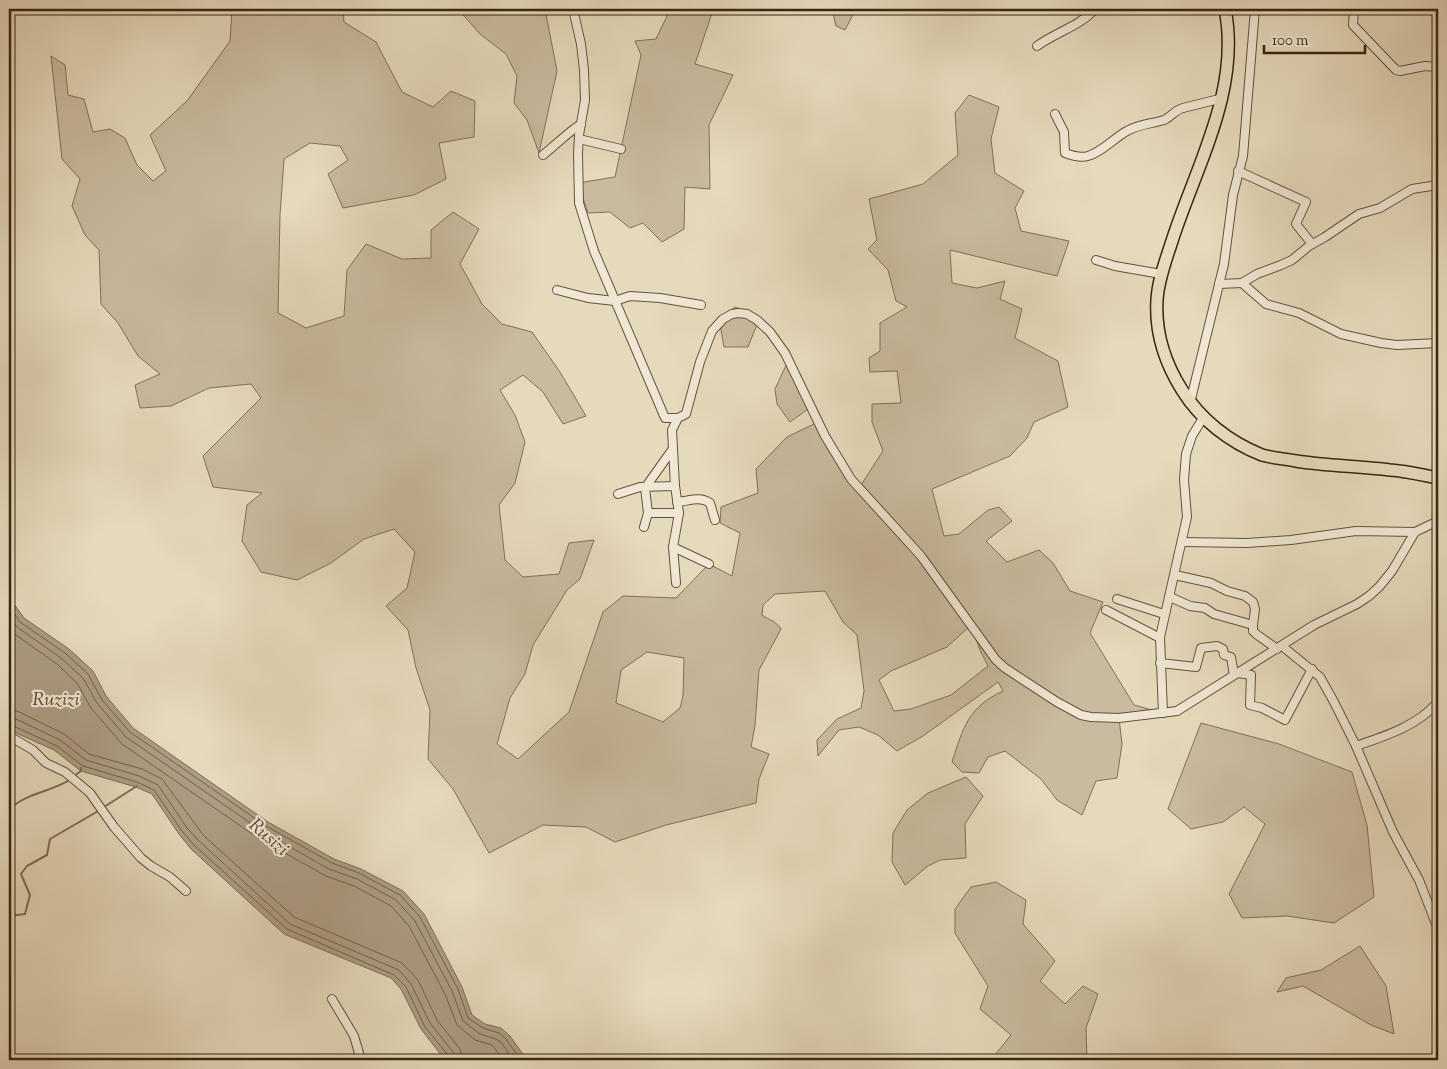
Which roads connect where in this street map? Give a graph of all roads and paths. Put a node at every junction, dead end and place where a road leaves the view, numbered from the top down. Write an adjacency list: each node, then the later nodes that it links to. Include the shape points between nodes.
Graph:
1 (572, 9): 10 (street, via 584,70 585,100)
2 (1095, 9): 6 (street, via 1086,19)
3 (1225, 9): 8 (highway, via 1229,41)
4 (1256, 9): 14 (street, via 1246,129)
5 (1354, 9): 7 (street, via 1353,25 1396,70)
6 (1037, 46)
7 (1438, 67)
8 (1223, 98): 9 (street, via 1177,110 1166,119 1129,130 1086,157 1066,153 1064,132); 18 (highway)
9 (1055, 114)
10 (580, 124): 11 (street); 13 (street)
11 (579, 139): 12 (street); 22 (street, via 579,203)
12 (621, 150)
13 (543, 154)
14 (1238, 171): 16 (street, via 1306,202 1296,224); 20 (street)
15 (1438, 185): 16 (street, via 1412,189 1380,208 1359,214)
16 (1312, 244): 19 (street, via 1292,260)
17 (1096, 260): 18 (street)
18 (1162, 274): 25 (highway, via 1157,310 1162,348)
19 (1242, 283): 20 (street); 24 (street, via 1266,304 1299,313 1341,334 1397,345)
20 (1219, 284): 25 (street)
21 (557, 290): 22 (street)
22 (615, 301): 23 (street, via 630,296); 26 (street, via 665,418)
23 (701, 305)
24 (1438, 343)
25 (1190, 403): 27 (highway)
26 (678, 418): 28 (street, via 672,430); 56 (street, via 686,414 712,331 732,314 747,314 757,320 784,353 825,436 851,479 921,556 996,660 1081,715 1119,718)
27 (1203, 418): 29 (highway, via 1238,444 1264,456); 40 (street, via 1186,454 1187,517)
28 (672, 450): 30 (street); 31 (street)
29 (1438, 478)
30 (675, 486): 31 (street); 33 (street)
31 (645, 488): 32 (street); 35 (street)
32 (618, 494)
33 (677, 502): 34 (street); 36 (street, via 706,500)
34 (679, 513): 35 (street); 41 (street)
35 (648, 514): 38 (street)
36 (715, 520)
37 (1438, 521): 39 (street)
38 (644, 527)
39 (1415, 532): 40 (street, via 1356,531 1247,543); 51 (street, via 1392,571 1369,596)
40 (1182, 542): 43 (street)
41 (673, 547): 42 (street); 44 (street)
42 (709, 564)
43 (1175, 575): 45 (street); 49 (street, via 1245,596 1253,602 1255,609)
44 (676, 583)
45 (1170, 597): 48 (street); 49 (street)
46 (1117, 599): 48 (street)
47 (1106, 610): 50 (street)
48 (1164, 614): 50 (street)
49 (1253, 625): 51 (street, via 1256,634)
50 (1160, 638): 52 (street)
51 (1280, 647): 53 (street); 54 (street)
52 (1160, 663): 54 (street, via 1196,667 1201,648 1217,646 1230,657); 56 (street)
53 (1312, 669): 54 (street, via 1285,720 1250,705 1252,675); 58 (street, via 1334,702)
54 (1236, 674): 56 (street, via 1189,705)
55 (1438, 702): 58 (street, via 1425,716 1394,733)
56 (1163, 713)
57 (9, 736): 59 (street, via 86,789 141,858 170,876)
58 (1356, 746): 60 (street, via 1393,832 1420,880)
59 (186, 891)
60 (1438, 929)
61 (332, 999): 62 (street, via 354,1036)
62 (361, 1060)

